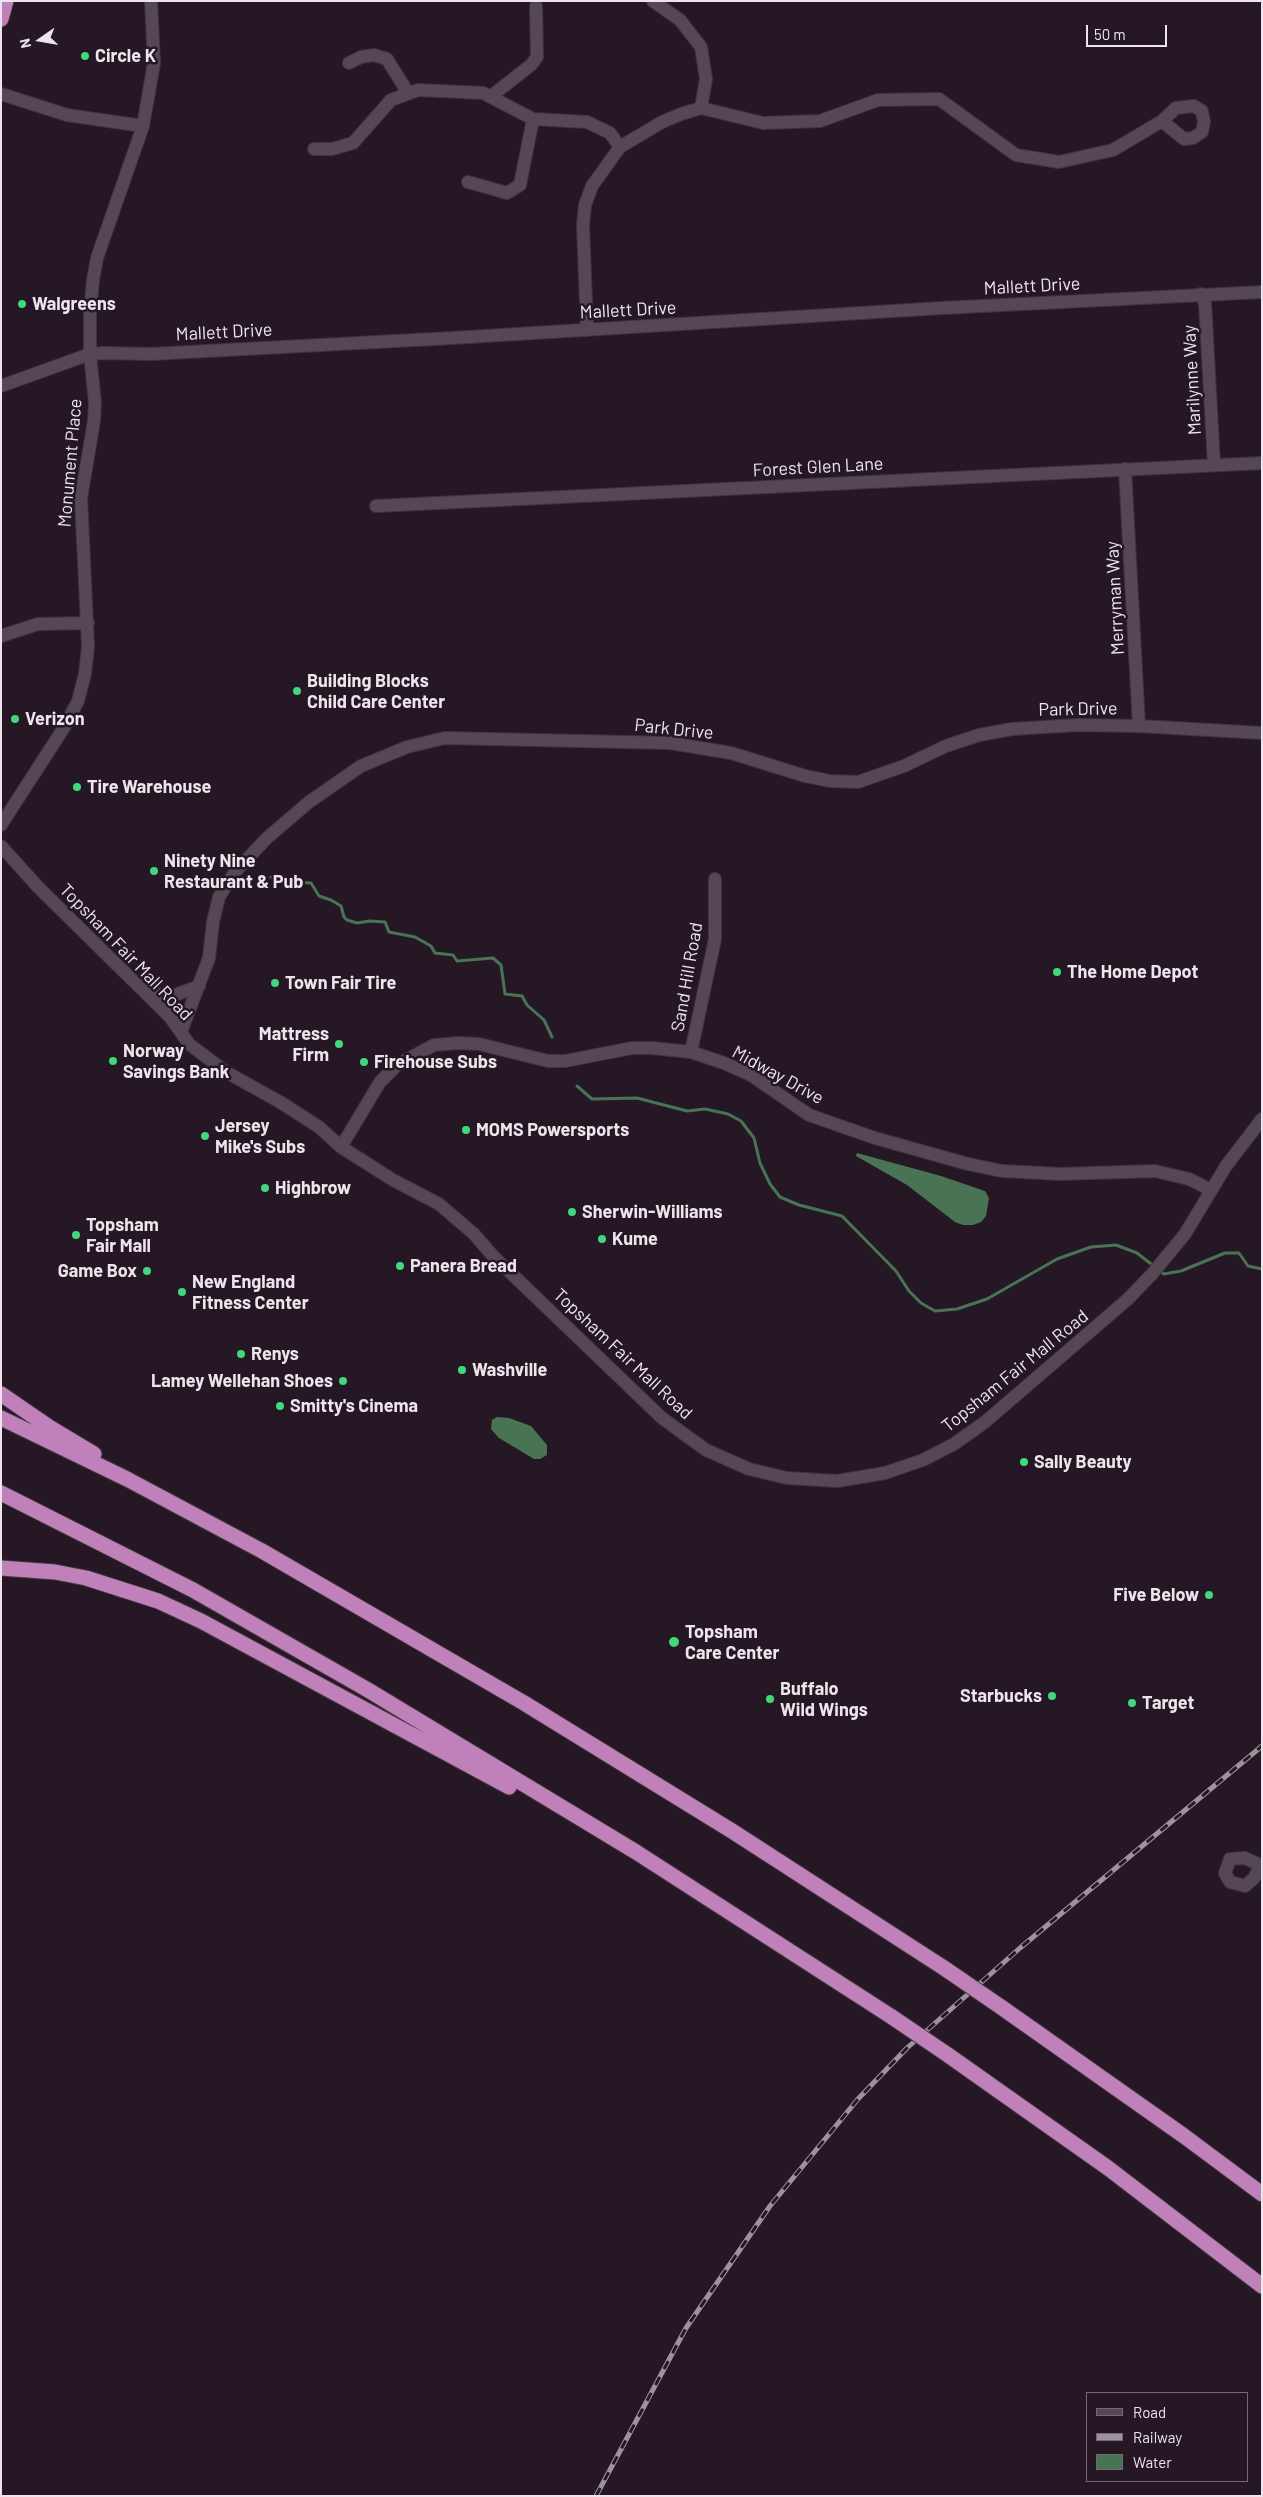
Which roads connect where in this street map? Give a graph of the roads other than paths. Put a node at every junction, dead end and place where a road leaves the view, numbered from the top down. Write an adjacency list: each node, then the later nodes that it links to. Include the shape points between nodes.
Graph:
1 (6, 1): 5 (highway)
2 (151, 1): 13 (street, Monument Place, via 154,63)
3 (653, 1): 10 (street, via 680,20 701,47 706,79)
4 (536, 6): 9 (street, via 538,57)
5 (1, 18)
6 (349, 63): 8 (street, via 374,55 387,59)
7 (1, 94): 13 (street, via 67,115)
8 (408, 94): 9 (street, via 418,90 442,90 483,93); 15 (street, via 391,100 353,143 332,149)
9 (490, 97): 11 (street)
10 (701, 108): 12 (street, via 763,123 820,121 878,100 939,99 1016,155 1059,162 1113,150); 14 (street, via 662,122)
11 (534, 119): 14 (street, via 587,122 610,133); 16 (street, via 520,185 507,194)
12 (1162, 121)
13 (143, 126): 20 (street, Monument Place, via 97,258 90,314)
14 (620, 147): 19 (street, via 592,186 585,205)
15 (314, 149)
16 (468, 182)
17 (1262, 292): 18 (street, Mallett Drive)
18 (1201, 294): 19 (street, Mallett Drive); 23 (street, Marilynne Way, via 1205,303)
19 (587, 330): 20 (street, Mallett Drive, via 151,354)
20 (90, 354): 21 (street, Mallett Drive); 26 (street, Monument Place, via 94,421 81,507)
21 (1, 386)
22 (1262, 463): 23 (street, Forest Glen Lane)
23 (1214, 464): 24 (street, Forest Glen Lane)
24 (1126, 469): 25 (street, Forest Glen Lane); 28 (street, Merryman Way)
25 (376, 506)
26 (88, 623): 27 (street, via 38,624); 30 (street, Monument Place, via 85,674 78,701 58,739)
27 (1, 636)
28 (1139, 726): 29 (street, Park Drive); 33 (street, Park Drive, via 1078,724 979,735 858,782 830,782 731,753 670,743 446,738 407,747 362,766 309,802 267,838 235,872 216,907 209,958)
29 (1262, 733)
30 (1, 825)
31 (1, 846): 34 (street, Topsham Fair Mall Road)
32 (715, 878): 36 (street, Sand Hill Road, via 715,939)
33 (199, 986): 34 (street, via 175,995); 35 (street, Park Drive)
34 (146, 993): 35 (street, Topsham Fair Mall Road)
35 (180, 1032): 38 (street, Topsham Fair Mall Road, via 189,1044 226,1072 320,1127)
36 (691, 1052): 38 (street, Midway Drive, via 632,1048 548,1062 479,1044 434,1046 397,1065 380,1082); 39 (street, Midway Drive, via 751,1075 809,1114 875,1138 968,1164 1002,1171 1060,1174 1155,1171 1189,1179)
37 (1262, 1119): 39 (street, Topsham Fair Mall Road, via 1248,1134)
38 (341, 1147): 39 (street, Topsham Fair Mall Road, via 439,1204 474,1234 662,1418 706,1450 749,1469 787,1478 837,1481 869,1476 923,1460 954,1444 1031,1385 1128,1299 1185,1234)
39 (1211, 1190)
40 (1, 1394): 42 (highway, via 99,1456)
41 (1, 1418): 42 (highway)
42 (127, 1479): 46 (highway, bridge, via 262,1551 524,1703 732,1830 1001,2007)
43 (1, 1493): 45 (highway, via 193,1590 368,1690)
44 (1, 1568): 45 (highway, via 86,1578 158,1601 210,1625 513,1789)
45 (529, 1788): 47 (highway, bridge, via 636,1852 948,2055 1108,2168)
46 (1262, 2194)
47 (1262, 2286)

